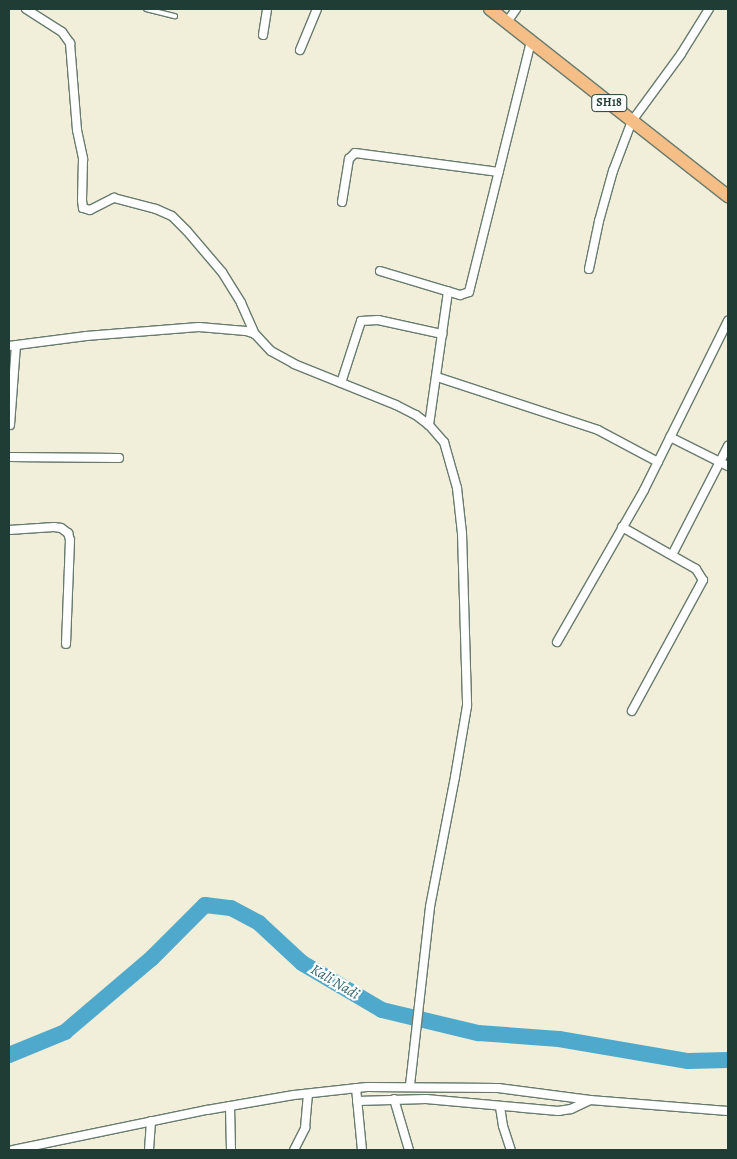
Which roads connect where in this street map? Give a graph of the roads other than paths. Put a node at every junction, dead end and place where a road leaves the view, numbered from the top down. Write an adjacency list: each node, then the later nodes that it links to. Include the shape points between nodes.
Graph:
1 (26, 9): 21 (street, via 62,32 70,43 77,130 83,159 83,208 90,210 114,198 156,208 172,216 188,230 222,272)
2 (146, 9): 8 (lane)
3 (267, 9): 10 (street)
4 (316, 9): 12 (street)
5 (490, 9): 9 (main road, SH18)
6 (516, 9): 9 (street)
7 (709, 9): 13 (street)
8 (175, 16)
9 (507, 22): 11 (main road, SH18)
10 (263, 35)
11 (531, 42): 13 (main road, SH18); 14 (street)
12 (300, 50)
13 (632, 121): 15 (main road, SH18); 17 (street, via 613,171)
14 (499, 172): 16 (street, via 355,153 349,159); 19 (street, via 469,292 464,295)
15 (728, 196)
16 (342, 202)
17 (588, 269)
18 (380, 271): 19 (street)
19 (448, 292): 22 (street)
20 (727, 326): 28 (street)
21 (255, 334): 23 (street, via 227,328 199,328 86,336); 25 (street, via 272,351 294,364)
22 (442, 334): 24 (street); 25 (street, via 378,320 361,321)
23 (12, 346): 27 (street)
24 (437, 377): 26 (street); 32 (street, via 598,430)
25 (341, 383): 26 (street, via 396,405)
26 (428, 424): 41 (street, via 444,442 457,488 463,564 467,706 430,907)
27 (10, 425)
28 (670, 437): 32 (street); 33 (street)
29 (728, 446): 33 (street)
30 (9, 457): 31 (street)
31 (119, 458)
32 (658, 462): 35 (street)
33 (720, 462): 34 (street); 37 (street)
34 (728, 466)
35 (622, 528): 37 (street); 38 (street)
36 (9, 530): 39 (street, via 54,527 68,533)
37 (672, 555): 40 (street, via 696,569 703,580)
38 (557, 642)
39 (66, 644)
40 (632, 711)
41 (410, 1086): 42 (street); 45 (street, via 498,1088)
42 (356, 1088): 43 (street); 46 (street)
43 (308, 1094): 47 (street); 54 (street, via 306,1128)
44 (394, 1099): 46 (street); 48 (street); 56 (street)
45 (590, 1100): 48 (street, via 558,1111); 49 (street)
46 (357, 1101): 55 (street)
47 (230, 1106): 50 (street); 53 (street)
48 (500, 1107): 57 (street)
49 (728, 1111)
50 (152, 1121): 51 (street); 52 (street)
51 (13, 1150)
52 (149, 1150)
53 (230, 1150)
54 (294, 1150)
55 (362, 1150)
56 (409, 1150)
57 (511, 1150)

